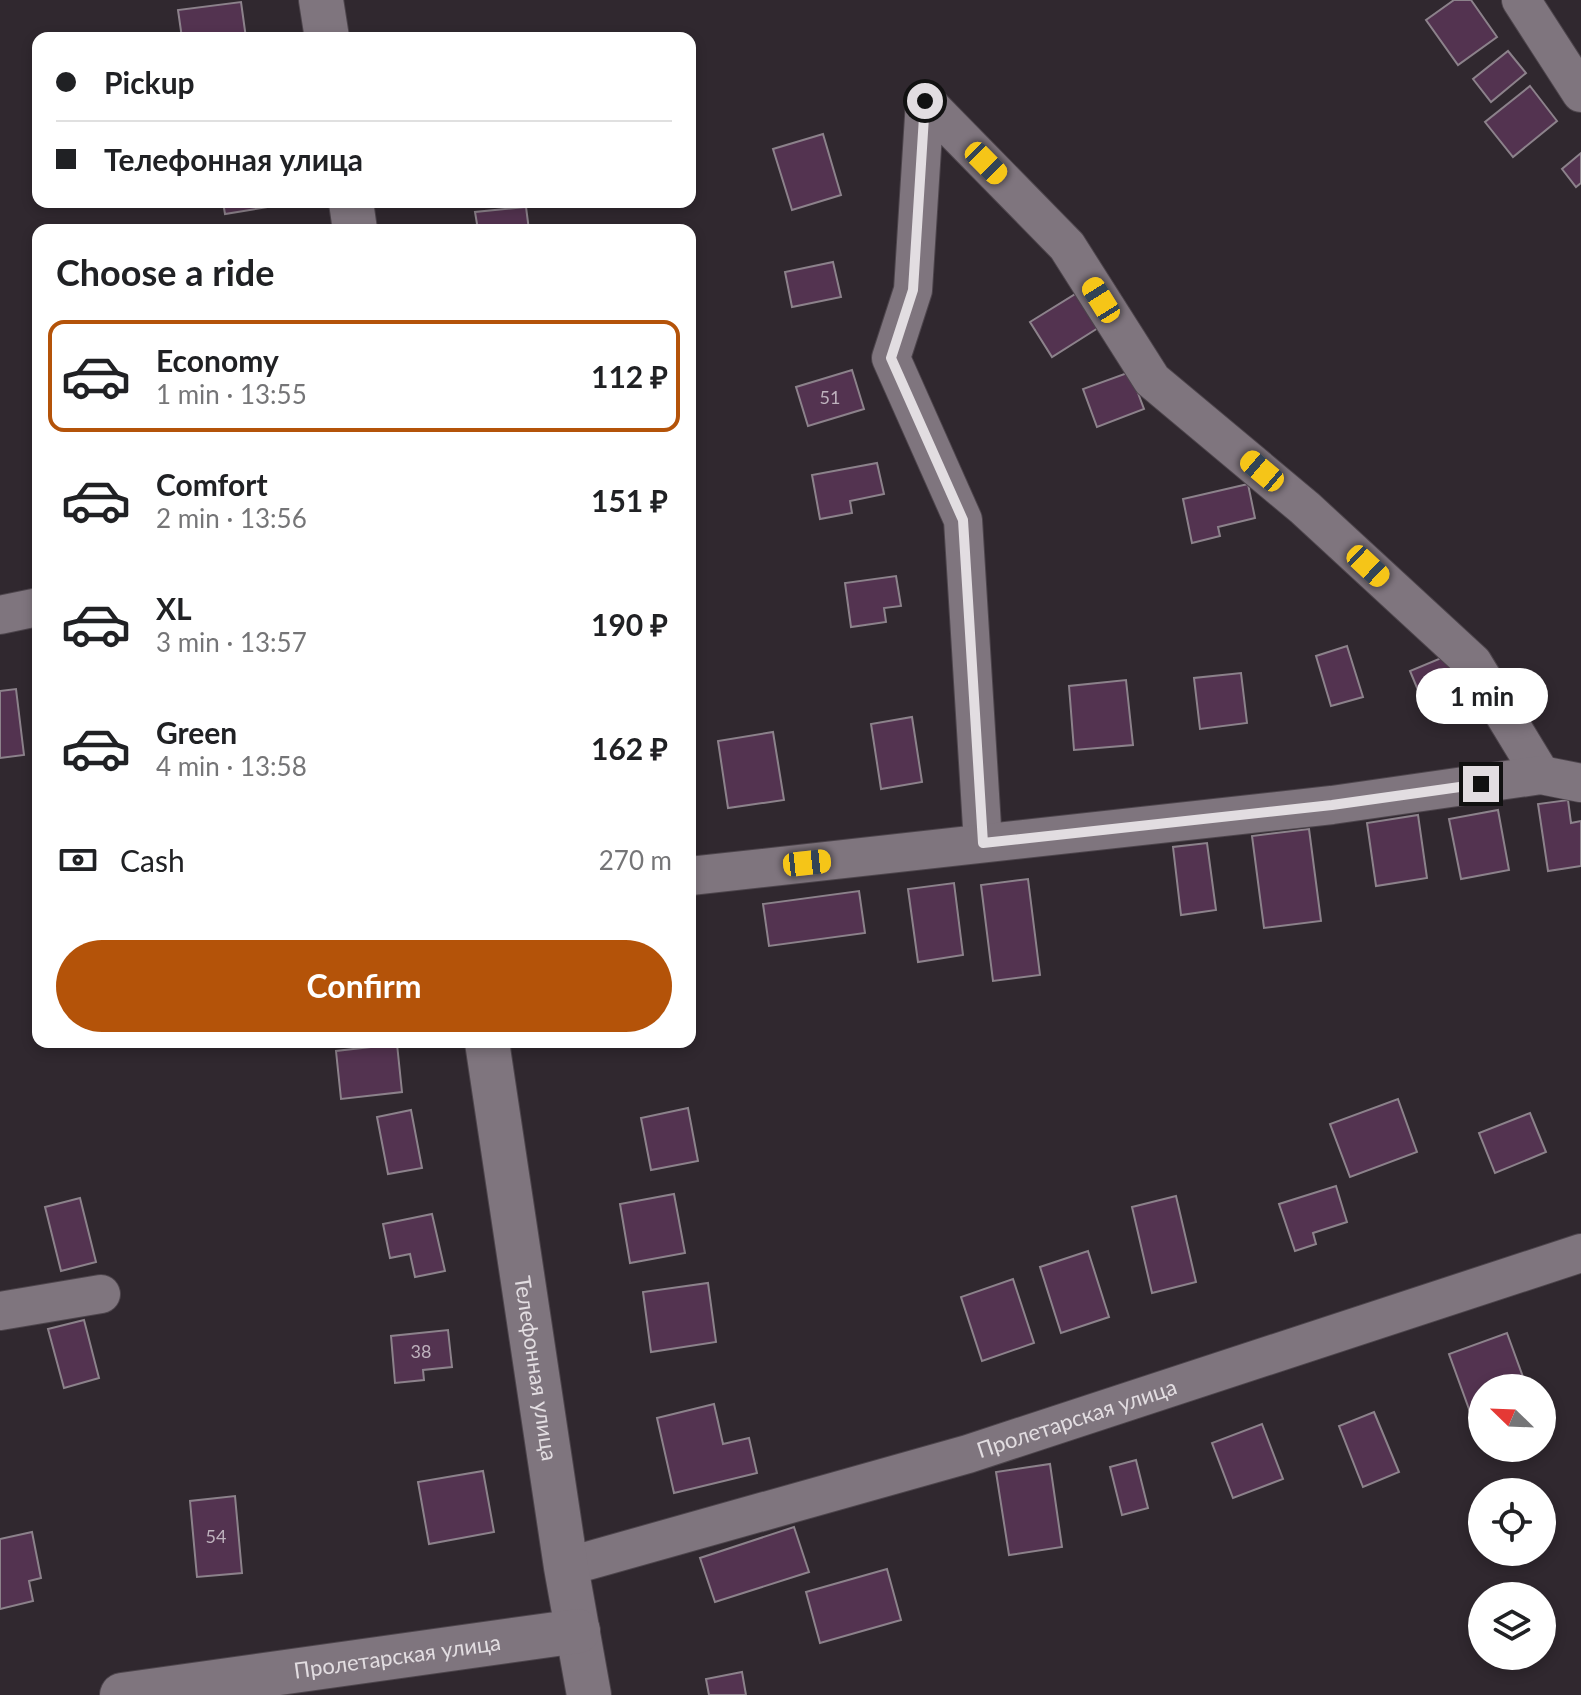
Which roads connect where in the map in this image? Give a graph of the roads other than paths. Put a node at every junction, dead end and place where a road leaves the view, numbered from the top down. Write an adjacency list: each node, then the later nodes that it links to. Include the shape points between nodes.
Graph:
1 (321, 0): 3 (street)
2 (1521, 0): 4 (street)
3 (326, 32)
4 (1581, 92)
5 (32, 608): 6 (street)
6 (0, 615)
7 (1541, 775): 8 (street); 9 (street, via 1332,805); 9 (street, via 1473,663 1305,508 1152,380 1067,246 925,101 913,290 891,358 963,520)
8 (1581, 783)
9 (983, 843): 10 (street)
10 (696, 875)
11 (488, 1048): 15 (street, Телефонная улица)
12 (1581, 1253): 15 (street, Пролетарская улица, via 968,1454)
13 (101, 1294): 14 (street)
14 (0, 1311)
15 (566, 1567): 16 (street, Телефонная улица)
16 (578, 1631): 17 (street, Пролетарская улица); 18 (street, Телефонная улица)
17 (122, 1695)
18 (589, 1695)

